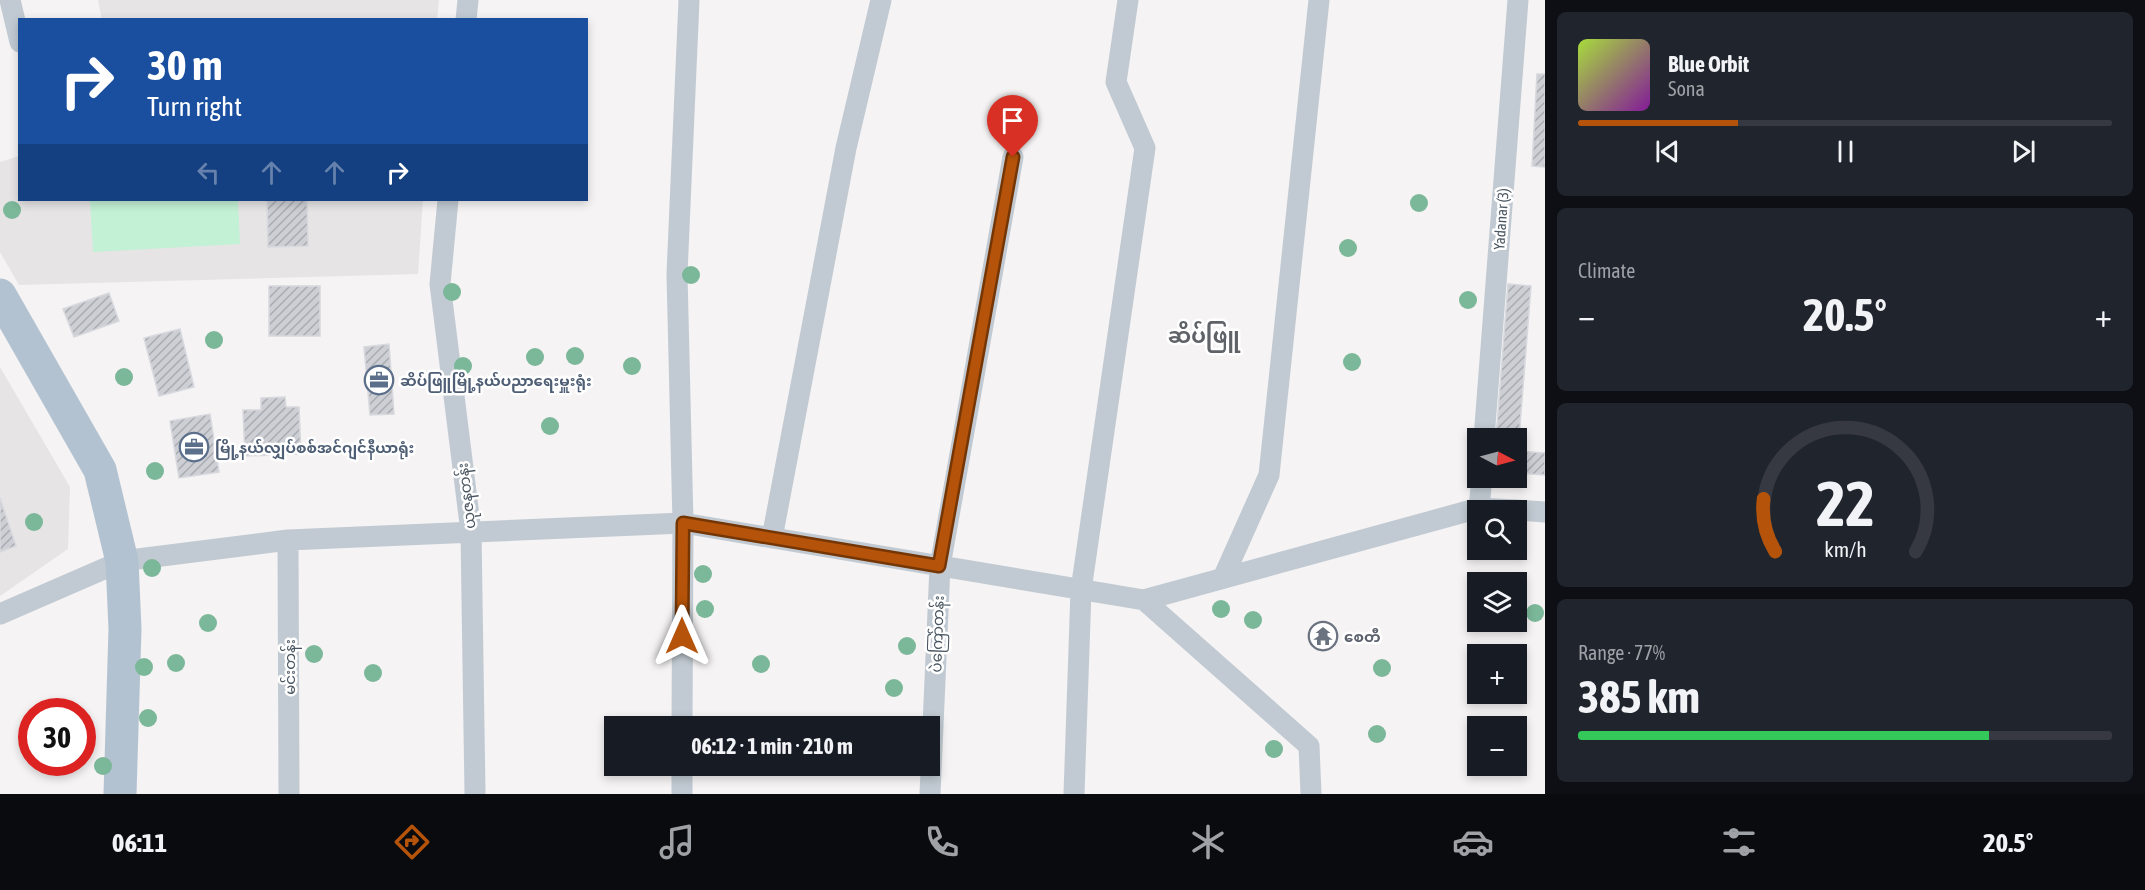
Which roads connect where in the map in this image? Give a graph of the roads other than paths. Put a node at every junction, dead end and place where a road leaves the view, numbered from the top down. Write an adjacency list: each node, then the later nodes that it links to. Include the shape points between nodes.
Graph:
1 (10, 0): 9 (street)
2 (468, 0): 8 (street)
3 (689, 0): 17 (street, via 677,274)
4 (881, 0): 19 (street, via 846,148)
5 (1128, 0): 24 (street, via 1116,82 1145,148)
6 (1319, 0): 23 (street, via 1269,475)
7 (1518, 0): 13 (street, Yadanar (3))
8 (466, 18)
9 (18, 34)
10 (1013, 157): 22 (street, ပဲကြော်တန်း)
11 (448, 201): 18 (street, ယုဇနတန်း, via 440,284)
12 (0, 295): 21 (main road, via 100,470)
13 (1486, 428)
14 (1467, 511): 23 (street)
15 (1527, 511): 16 (street)
16 (1545, 512)
17 (683, 523): 18 (street); 19 (street); 27 (street)
18 (471, 532): 20 (street); 31 (street, ယုဇနတန်း)
19 (772, 538): 22 (street)
20 (288, 540): 21 (street); 30 (street, မင်းတန်း)
21 (122, 561): 26 (street); 29 (main road, via 125,629)
22 (939, 566): 24 (street); 33 (street, ပဲကြော်တန်း)
23 (1223, 578): 25 (street)
24 (1081, 590): 25 (street); 34 (street)
25 (1144, 600): 35 (street, via 1309,746)
26 (0, 614)
27 (682, 716)
28 (682, 776): 32 (street)
29 (120, 794)
30 (289, 794)
31 (475, 794)
32 (682, 794)
33 (930, 794)
34 (1074, 794)
35 (1311, 794)

